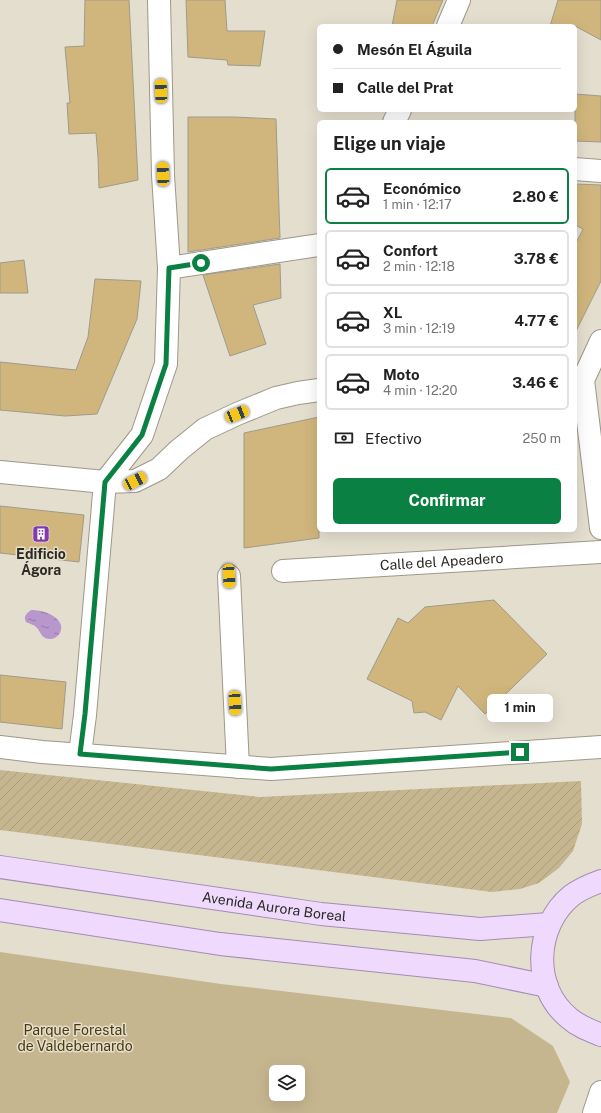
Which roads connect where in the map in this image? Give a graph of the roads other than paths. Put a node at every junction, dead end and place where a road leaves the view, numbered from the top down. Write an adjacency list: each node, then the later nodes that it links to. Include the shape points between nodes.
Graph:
1 (159, 0): 7 (street, via 163,174)
2 (459, 0): 3 (street)
3 (449, 24)
4 (577, 169): 5 (street)
5 (601, 171)
6 (317, 245): 7 (street)
7 (169, 268): 13 (street, via 166,364 142,435)
8 (601, 341): 9 (street)
9 (586, 383): 11 (street)
10 (317, 390): 13 (street, via 276,398 205,429 159,469 135,481)
11 (598, 462): 14 (street)
12 (0, 472): 13 (street)
13 (105, 482): 20 (street)
14 (601, 528)
15 (601, 552): 16 (street, Calle del Apeadero)
16 (283, 571)
17 (229, 576): 21 (street)
18 (0, 747): 20 (street)
19 (601, 747): 21 (street, via 271,769)
20 (80, 754): 21 (street)
21 (238, 767)
22 (0, 867): 25 (main road, Avenida Aurora Boreal, via 321,914 480,929)
23 (601, 881): 25 (main road, via 571,896)
24 (0, 910): 26 (main road, via 220,944 475,971)
25 (549, 924): 26 (main road, via 543,944 542,966)
26 (547, 986): 27 (main road, via 556,1003 568,1017)
27 (601, 1035)
28 (601, 1092): 29 (street)
29 (594, 1113)

